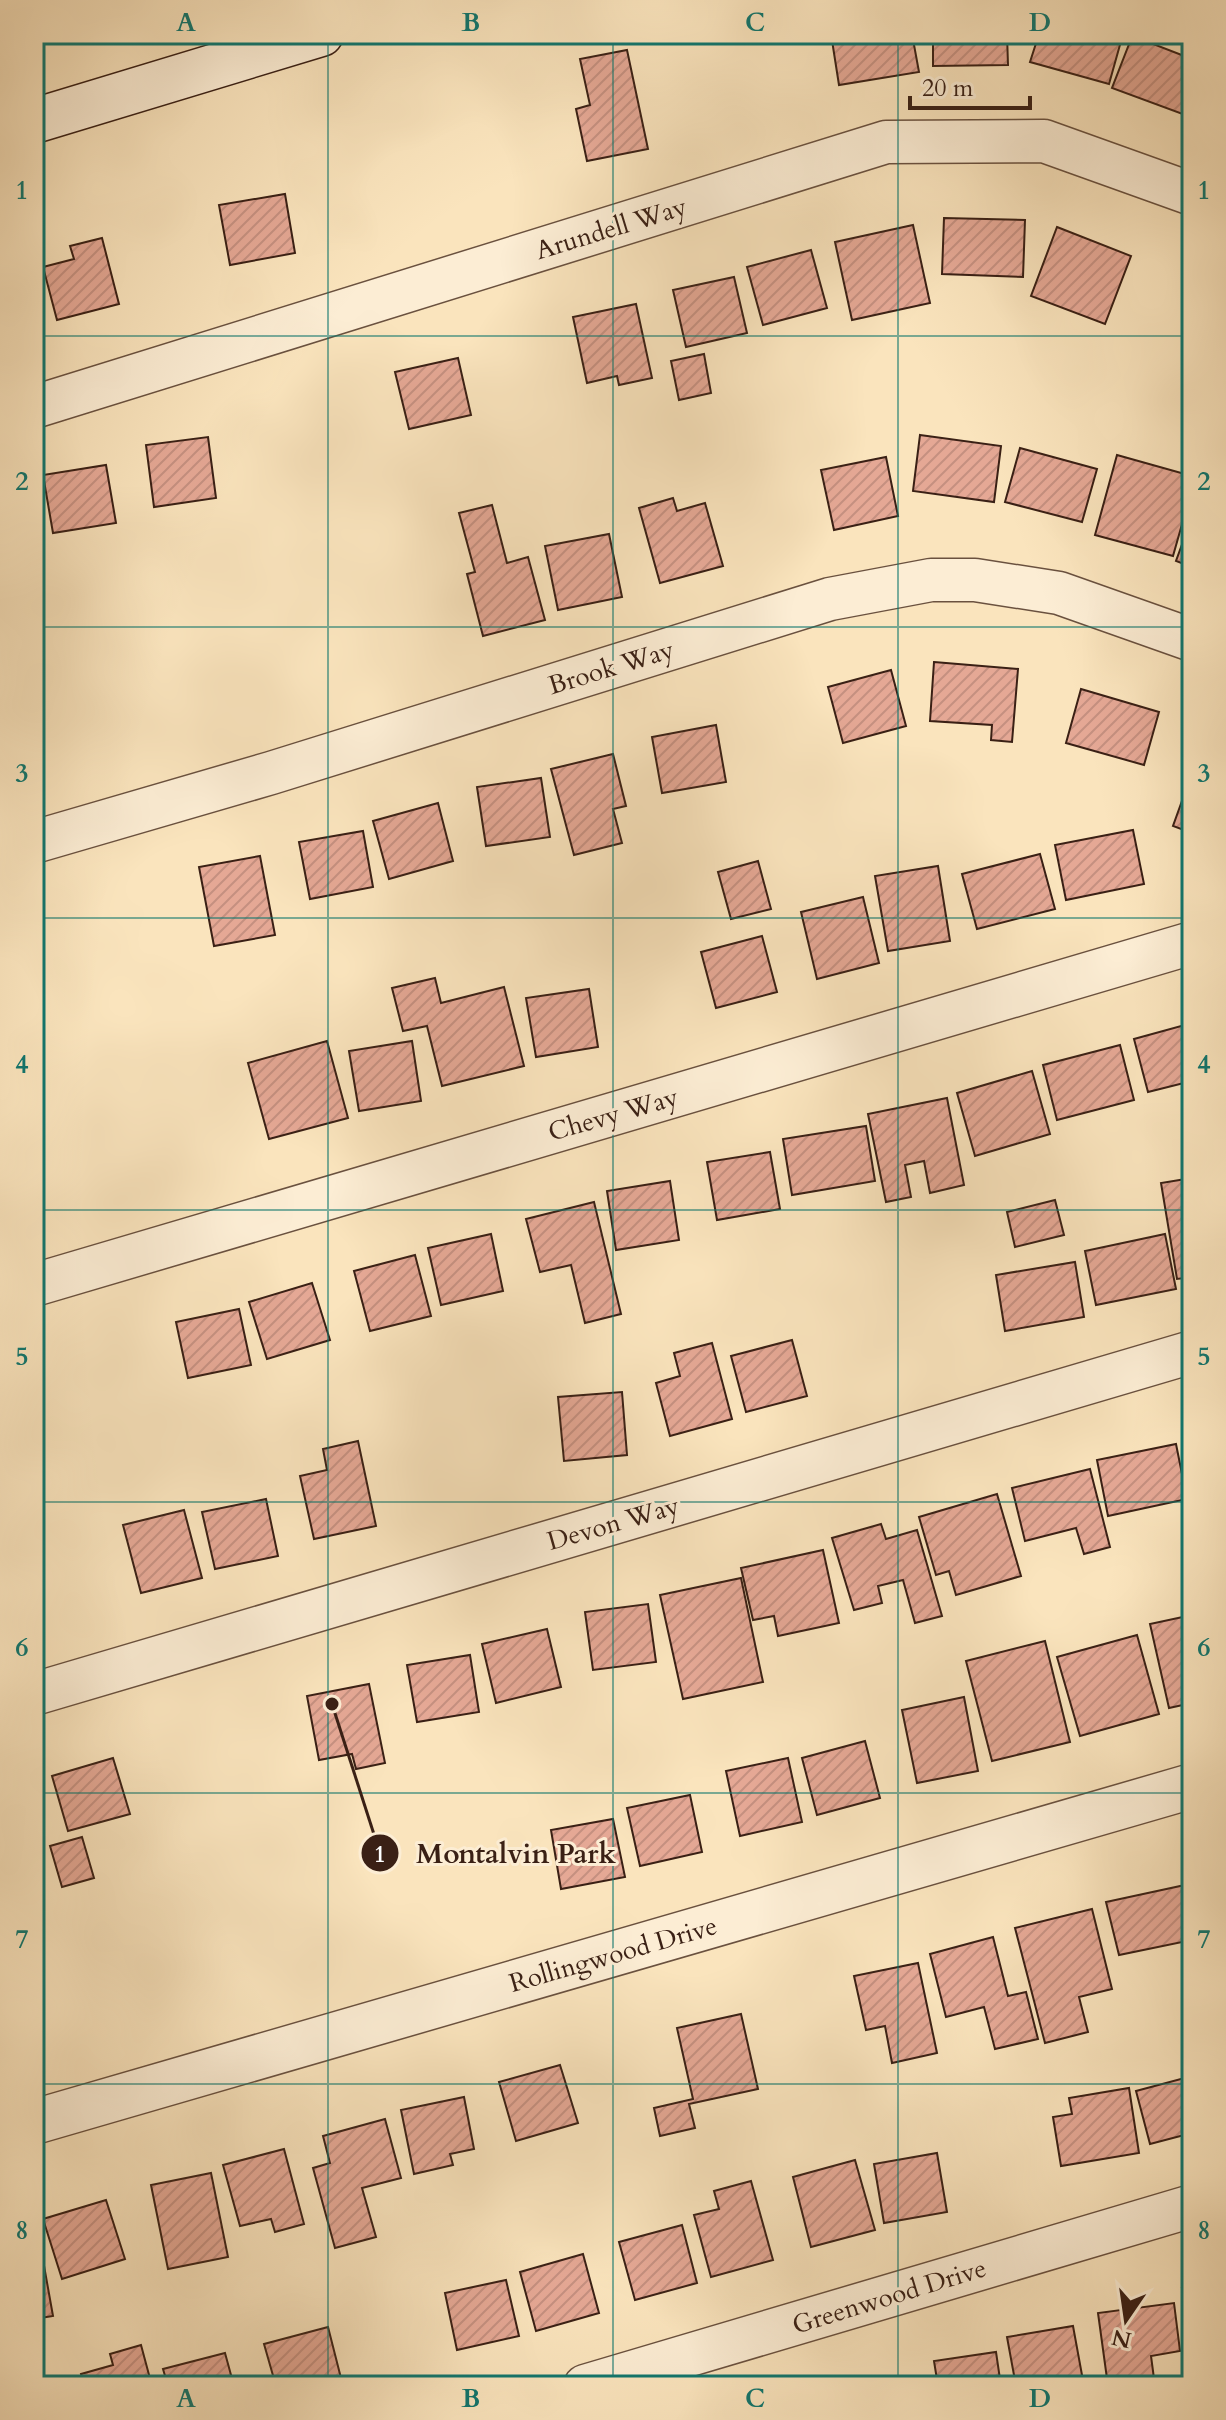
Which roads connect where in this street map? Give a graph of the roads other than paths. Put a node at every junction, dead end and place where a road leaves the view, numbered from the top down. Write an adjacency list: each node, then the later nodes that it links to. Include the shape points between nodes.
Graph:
1 (321, 34): 2 (street)
2 (34, 121)
3 (1192, 194): 4 (street, Arundell Way, via 1044,141 886,142)
4 (34, 407)
5 (1192, 640): 6 (street, Brook Way, via 1059,593 975,580 931,580 830,599)
6 (34, 842)
7 (1192, 943): 8 (street, Chevy Way)
8 (34, 1285)
9 (1192, 1352): 10 (street, Devon Way)
10 (34, 1694)
11 (1192, 1786): 12 (street, Rollingwood Drive)
12 (34, 2122)
13 (1192, 2206): 14 (street, Greenwood Drive)
14 (585, 2386)

